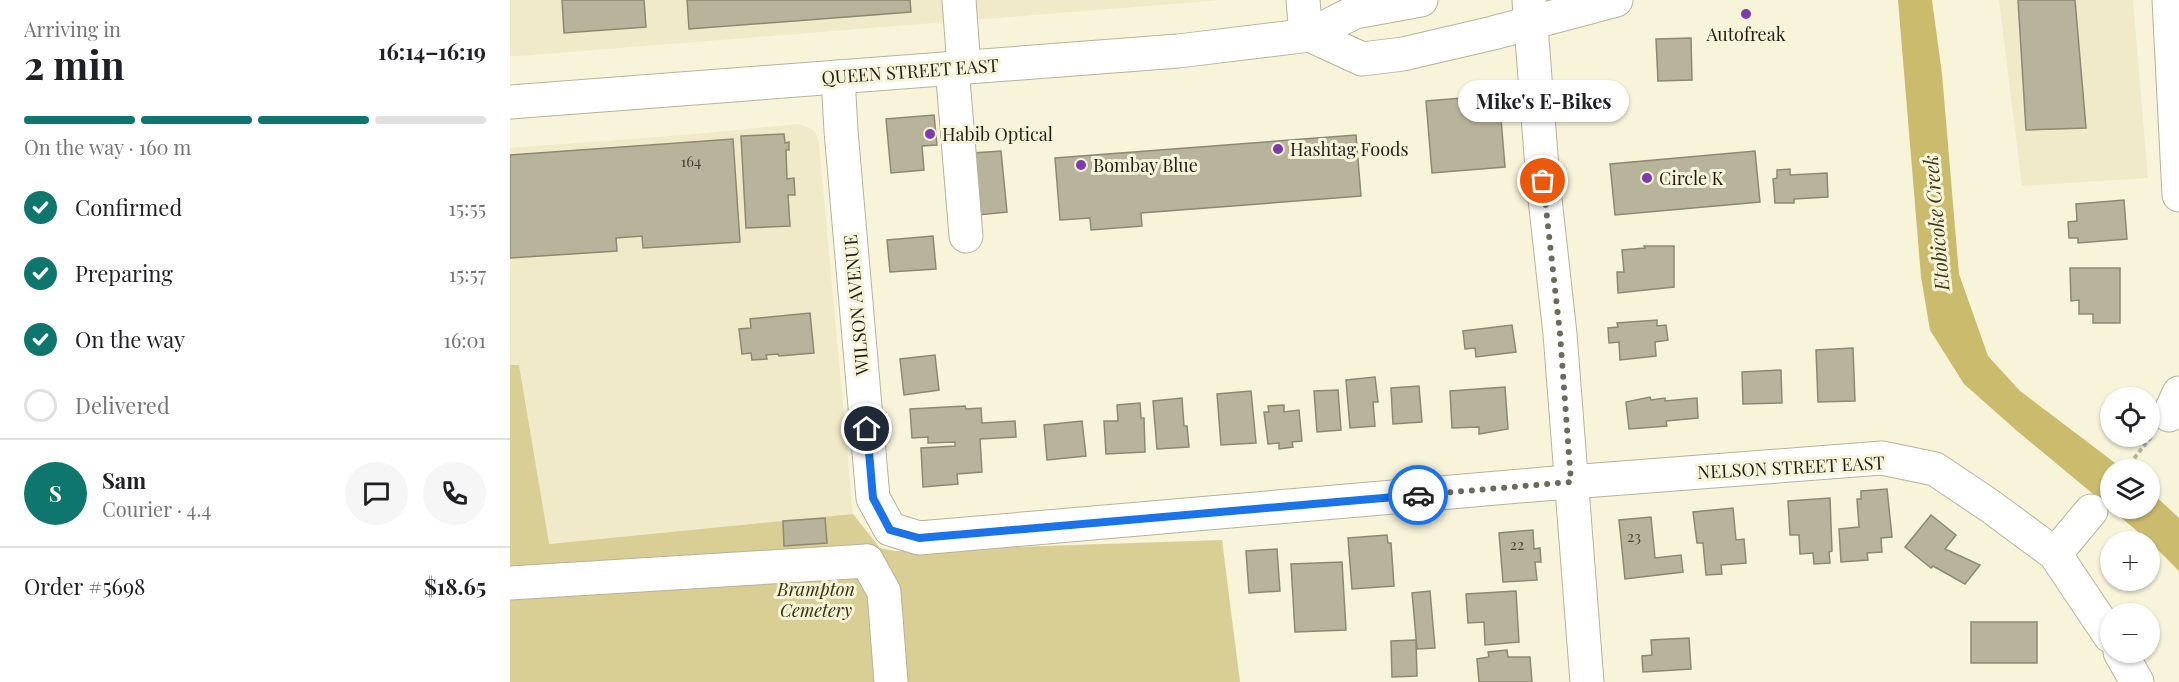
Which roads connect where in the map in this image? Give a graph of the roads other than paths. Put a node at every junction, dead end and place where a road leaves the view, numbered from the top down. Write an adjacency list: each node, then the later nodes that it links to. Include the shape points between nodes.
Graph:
1 (959, 0): 9 (street)
2 (1302, 0): 7 (street)
3 (1421, 0): 7 (street, QUEEN STREET EAST, via 1355,12)
4 (1616, 0): 6 (street)
5 (2169, 0): 8 (street)
6 (1530, 11): 7 (street, via 1403,54 1362,59); 14 (street)
7 (1308, 35): 9 (street, QUEEN STREET EAST, via 1178,51)
8 (2175, 47): 12 (street)
9 (958, 67): 10 (street, QUEEN STREET EAST); 13 (street)
10 (838, 76): 11 (street, QUEEN STREET EAST); 16 (street, WILSON AVENUE, via 873,498)
11 (510, 102)
12 (2179, 195)
13 (966, 236)
14 (1571, 482): 16 (street, via 919,538); 17 (street, NELSON STREET EAST, via 1882,458 1935,469); 23 (street)
15 (2091, 511): 17 (street)
16 (890, 530): 18 (street)
17 (2055, 554): 20 (street, NELSON STREET EAST)
18 (867, 561): 19 (street); 22 (street, via 884,592)
19 (510, 584)
20 (2100, 621)
21 (2126, 663): 24 (street)
22 (891, 682)
23 (1587, 682)
24 (2137, 682)

